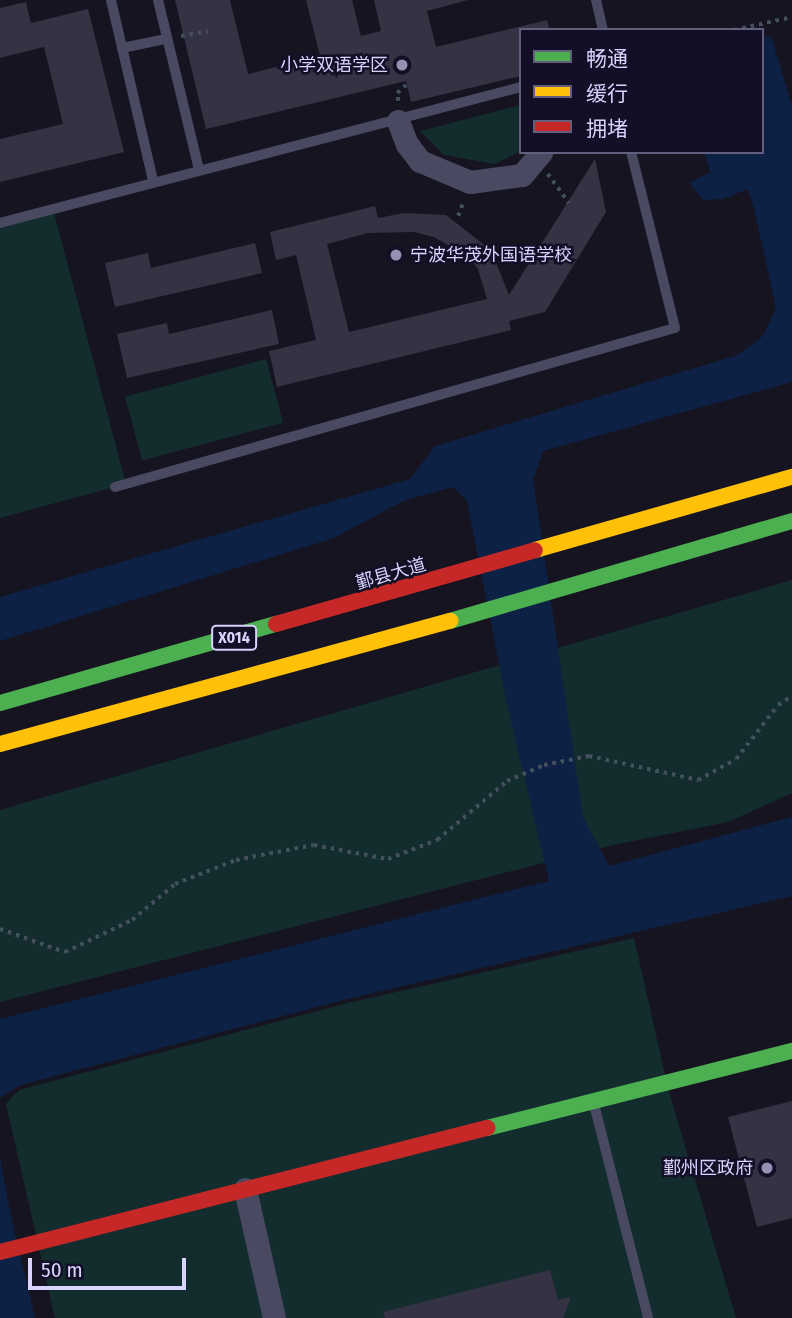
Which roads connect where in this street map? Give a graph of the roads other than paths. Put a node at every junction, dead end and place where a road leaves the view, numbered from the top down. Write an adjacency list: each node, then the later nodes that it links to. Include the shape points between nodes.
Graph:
1 (111, 0): 6 (lane)
2 (158, 0): 5 (lane)
3 (596, 0): 4 (lane)
4 (603, 28)
5 (166, 39): 6 (lane); 11 (lane)
6 (122, 48): 12 (lane)
7 (519, 88): 8 (lane)
8 (398, 121): 10 (street, via 420,160 470,182 522,175); 11 (lane)
9 (632, 154): 15 (lane, via 675,328)
10 (539, 155)
11 (199, 169): 12 (lane)
12 (153, 181): 13 (lane)
13 (0, 223)
14 (792, 477): 17 (main road, 鄞县大道 / X014)
15 (115, 487)
16 (792, 521): 18 (main road, X014)
17 (0, 703)
18 (0, 744)
19 (792, 1051): 20 (main road)
20 (593, 1101): 21 (main road); 24 (lane)
21 (245, 1189): 22 (main road); 23 (street)
22 (0, 1252)
23 (274, 1318)
24 (648, 1318)

